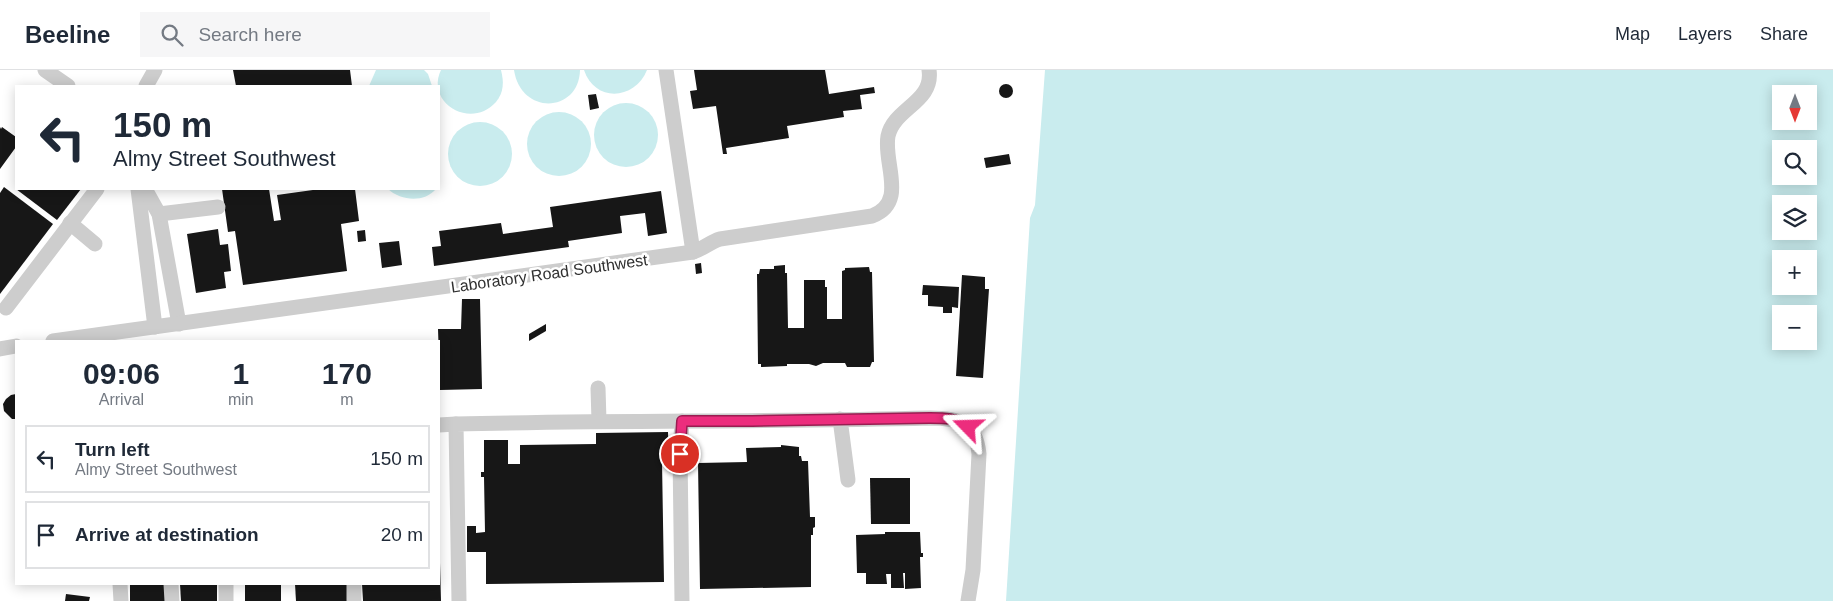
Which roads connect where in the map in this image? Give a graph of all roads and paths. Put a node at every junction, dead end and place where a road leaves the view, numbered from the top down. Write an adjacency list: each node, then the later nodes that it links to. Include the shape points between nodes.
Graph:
1 (45, 70): 5 (lane)
2 (155, 70): 6 (lane)
3 (666, 70): 14 (lane)
4 (930, 70): 14 (lane, Laboratory Road Southwest, via 925,92 899,117 888,134 892,195 880,212 872,216 720,239)
5 (67, 85)
6 (147, 85)
7 (96, 190): 12 (lane)
8 (138, 190): 17 (lane)
9 (146, 190): 11 (lane)
10 (218, 207): 11 (lane)
11 (159, 214): 16 (lane)
12 (70, 223): 13 (lane); 15 (lane)
13 (95, 244)
14 (693, 252): 16 (lane, Laboratory Road Southwest)
15 (6, 308)
16 (179, 324): 17 (lane, Laboratory Road Southwest)
17 (155, 327): 18 (lane, Laboratory Road Southwest)
18 (60, 340)
19 (15, 346): 20 (lane)
20 (0, 348)
21 (598, 388): 23 (lane)
22 (840, 420): 24 (lane); 27 (lane); 38 (lane, via 881,416 950,418 960,421 974,434 979,454 973,570)
23 (599, 421): 24 (lane); 25 (lane)
24 (682, 421): 37 (lane)
25 (456, 424): 26 (lane); 36 (lane)
26 (440, 425)
27 (848, 480)
28 (120, 585): 32 (lane)
29 (171, 585): 33 (lane)
30 (226, 585): 34 (lane)
31 (354, 585): 35 (lane)
32 (121, 601)
33 (172, 601)
34 (226, 601)
35 (354, 601)
36 (459, 601)
37 (682, 601)
38 (968, 601)

